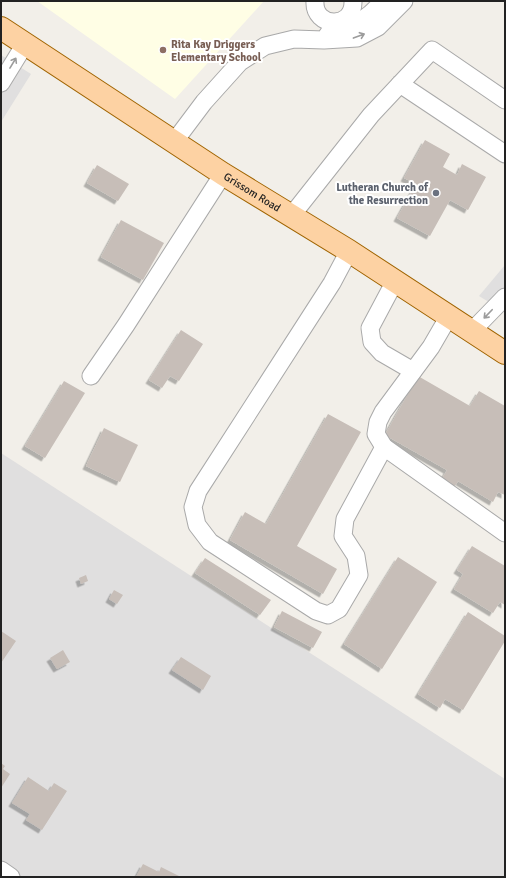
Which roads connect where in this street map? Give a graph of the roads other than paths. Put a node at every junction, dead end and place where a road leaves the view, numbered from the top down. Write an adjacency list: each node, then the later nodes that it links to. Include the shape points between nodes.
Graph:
1 (316, 1): 5 (street, via 318,14)
2 (353, 1): 5 (street, via 353,8 342,21)
3 (383, 1): 7 (street, via 375,11 355,24)
4 (404, 1): 7 (street, one-way to 4, via 357,38 378,27)
5 (326, 20): 7 (street)
6 (1, 28): 8 (main road, Grissom Road)
7 (313, 40): 12 (street, via 294,39 265,46 240,62 204,102)
8 (25, 44): 9 (street, one-way to 8); 12 (main road, Grissom Road)
9 (1, 83)
10 (400, 84): 11 (street, via 432,50); 13 (street); 15 (street, via 371,115)
11 (505, 100)
12 (174, 142): 14 (main road, Grissom Road)
13 (505, 154)
14 (223, 174): 15 (main road, Grissom Road); 23 (street)
15 (292, 215): 16 (main road, Grissom Road)
16 (349, 251): 17 (main road, Grissom Road); 24 (street, via 332,283 198,491 193,507 197,525 210,542 316,612 328,615 340,609 359,575 356,556 343,536 345,519)
17 (395, 281): 19 (main road, Grissom Road); 22 (street, via 370,328 372,342 382,353)
18 (505, 297): 20 (street, one-way to 20)
19 (448, 316): 20 (main road, Grissom Road); 22 (street, via 431,347)
20 (472, 331): 21 (main road, Grissom Road)
21 (505, 353)
22 (413, 371): 24 (street, via 378,422 376,434)
23 (91, 376)
24 (384, 447): 25 (street)
25 (505, 533)
26 (1, 870): 27 (street)
27 (11, 877)

